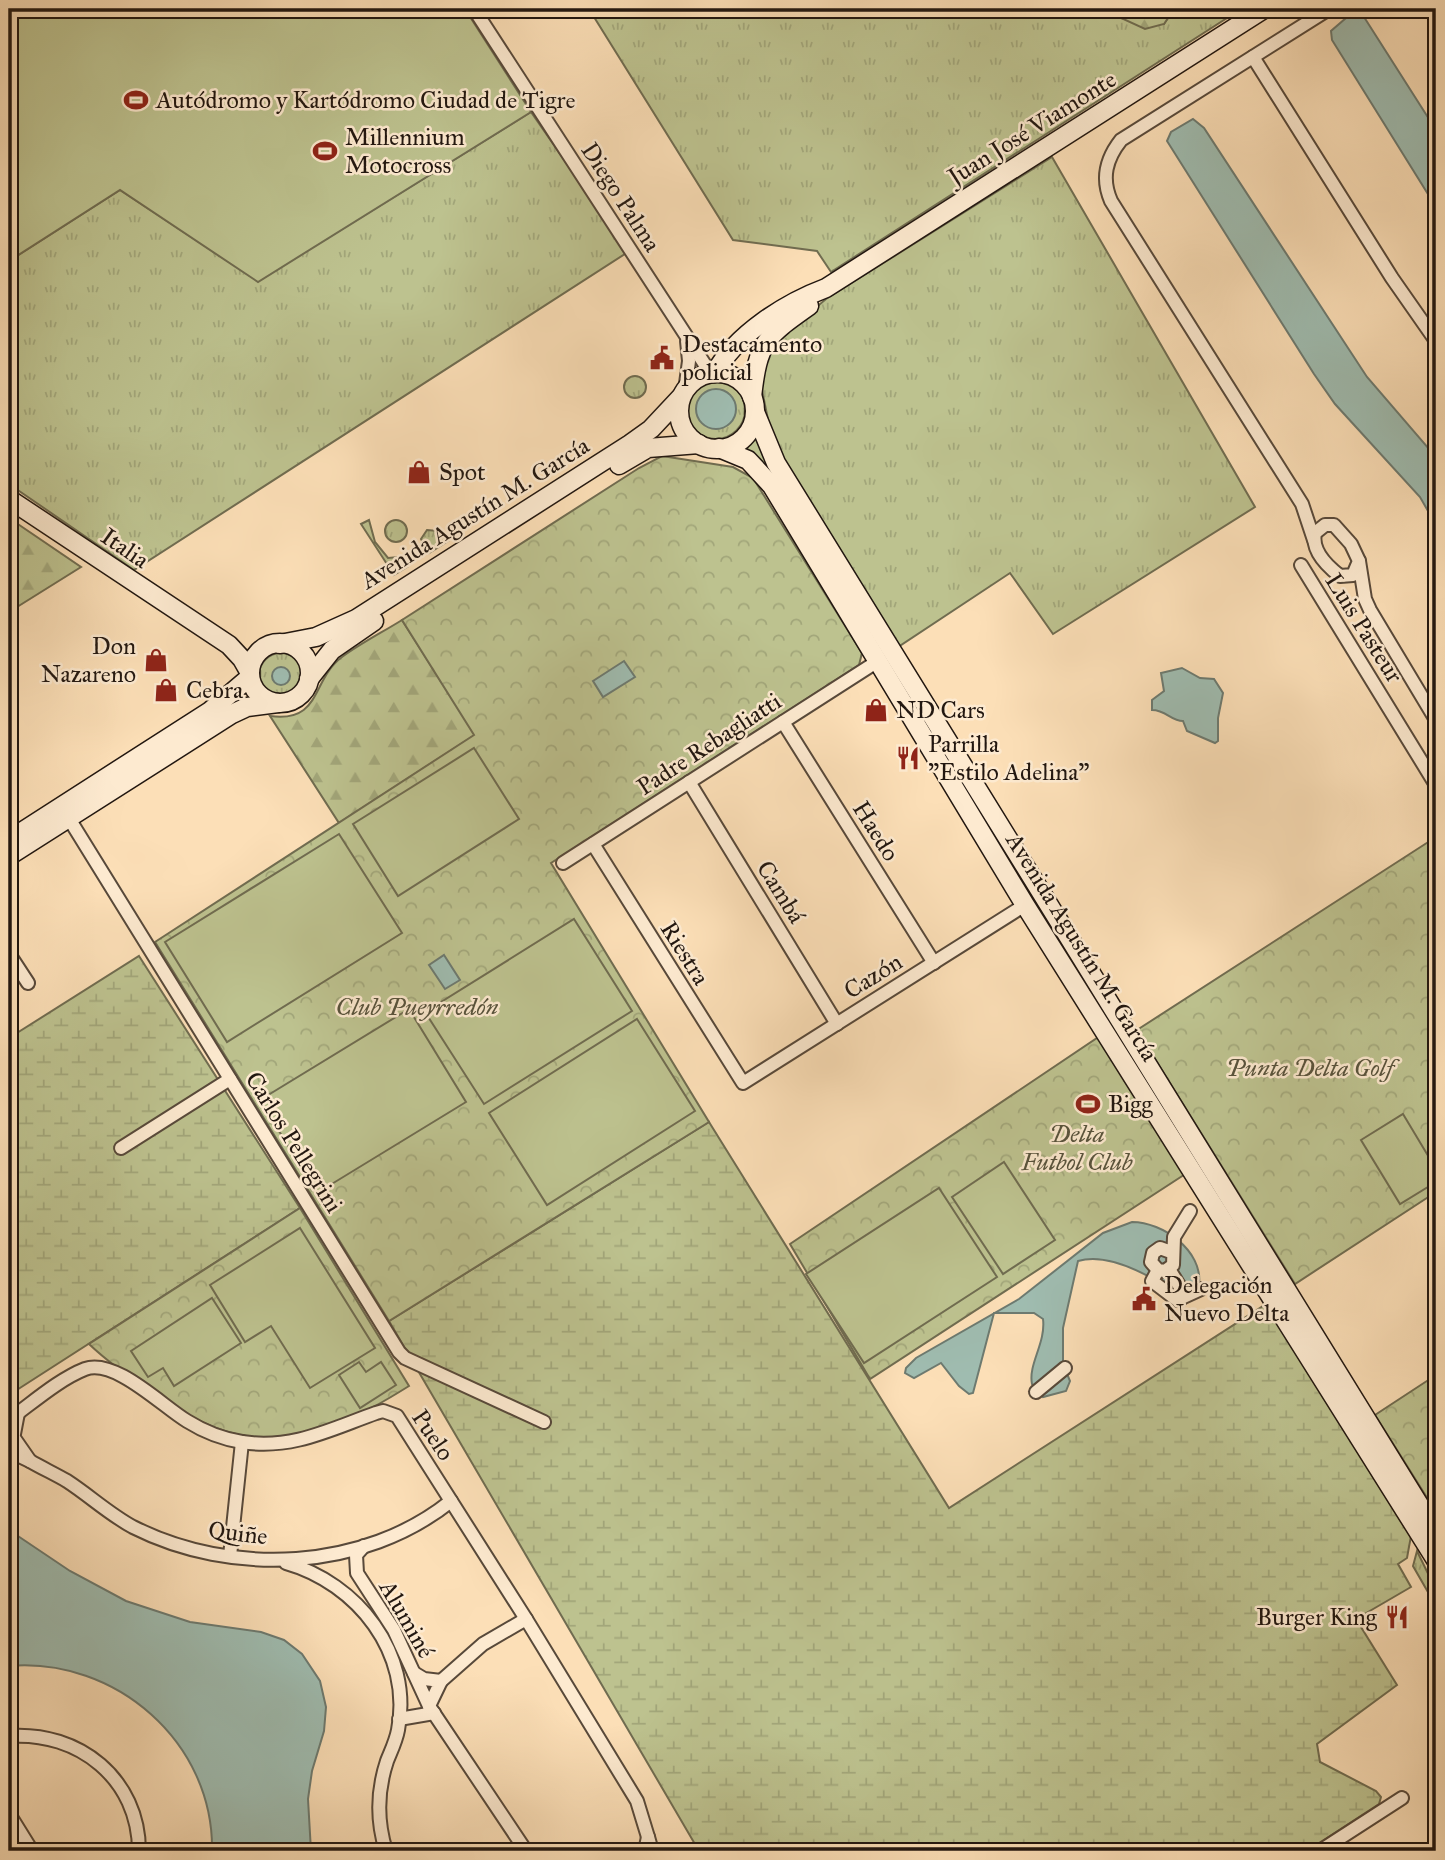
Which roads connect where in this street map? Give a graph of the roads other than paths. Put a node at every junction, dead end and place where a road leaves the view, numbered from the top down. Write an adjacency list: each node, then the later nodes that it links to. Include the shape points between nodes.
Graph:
1 (474, 9): 6 (street, Diego Palma)
2 (1264, 9): 5 (main road, Juan José Viamonte)
3 (1329, 9): 4 (street)
4 (1253, 57): 7 (street); 14 (street, via 1121,140 1109,158 1106,190)
5 (826, 288): 8 (main road, Juan José Viamonte, via 779,311); 10 (main road, Juan José Viamonte, via 766,339 758,358)
6 (687, 338): 8 (street, Diego Palma); 9 (street, via 689,361)
7 (1436, 341)
8 (713, 374): 9 (main road, via 698,378); 10 (main road, via 741,382)
9 (683, 394): 11 (main road, via 679,419); 22 (main road, Avenida Agustín M. García, via 630,444 356,618 316,637)
10 (753, 405): 12 (main road, via 752,423 740,441); 56 (main road, Avenida Agustín M. García, via 776,463)
11 (699, 444): 12 (main road); 25 (main road, Avenida Agustín M. García, via 660,445 635,455 344,640)
12 (719, 449): 23 (main road, Avenida Agustín M. García, via 748,460 763,473)
13 (9, 499): 21 (main road, Italia)
14 (1302, 504): 15 (street); 16 (street)
15 (1334, 525): 16 (street, via 1320,528); 17 (street)
16 (1314, 540): 19 (street, via 1328,567)
17 (1359, 561): 19 (street, via 1353,575); 20 (street)
18 (1301, 565): 30 (street, Luis Pasteur)
19 (1340, 576): 20 (street)
20 (1364, 599): 27 (street)
21 (215, 637): 22 (main road, Italia); 24 (main road, Italia, via 235,650)
22 (276, 644): 24 (main road, via 256,655); 25 (main road, via 304,656)
23 (878, 661): 28 (street, Padre Rebagliatti); 36 (main road, Avenida Agustín M. García)
24 (250, 675): 26 (main road, via 261,697); 32 (main road, via 210,711)
25 (309, 678): 26 (main road, via 296,698)
26 (278, 703): 31 (main road, via 232,714)
27 (1436, 720)
28 (783, 722): 29 (street, Padre Rebagliatti); 38 (street, Haedo)
29 (689, 782): 33 (street, Padre Rebagliatti); 40 (street, Cambá)
30 (1436, 785)
31 (68, 817): 34 (main road); 41 (street, Carlos Pellegrini)
32 (9, 840)
33 (593, 844): 35 (street, Padre Rebagliatti); 42 (street, Riestra)
34 (9, 856)
35 (563, 863)
36 (1026, 905): 38 (street, Cazón); 61 (main road, Avenida Agustín M. García)
37 (9, 954): 39 (street)
38 (934, 963): 40 (street, Cazón)
39 (28, 983)
40 (837, 1024): 42 (street, Cazón)
41 (230, 1079): 43 (street); 52 (street, Carlos Pellegrini, via 405,1359)
42 (743, 1083)
43 (121, 1148)
44 (1191, 1211): 45 (street, via 1174,1237)
45 (1171, 1252): 46 (street, via 1174,1257); 46 (street, via 1160,1248 1153,1253 1151,1262)
46 (1164, 1269): 48 (street, via 1180,1287); 48 (street, via 1152,1281)
47 (1201, 1289): 48 (street)
48 (1180, 1300)
49 (1065, 1367): 50 (street)
50 (1037, 1392)
51 (13, 1417): 53 (street); 54 (street, Puelo, via 86,1369 104,1367 189,1422)
52 (544, 1422)
53 (11, 1439): 59 (street, Quiñe, via 30,1461 151,1535)
54 (242, 1442): 55 (street, Puelo, via 296,1441 390,1412 403,1423); 59 (street)
55 (452, 1500): 57 (street, Quiñe, via 411,1528); 64 (street, Puelo)
56 (1436, 1532)
57 (364, 1546): 58 (street, Quiñe); 62 (street, Aluminé, via 356,1555)
58 (328, 1555): 60 (street, Quiñe); 62 (street); 63 (street, via 318,1565)
59 (230, 1556): 60 (street, Quiñe)
60 (269, 1559): 63 (street)
61 (1436, 1560)
62 (357, 1573): 65 (street, Aluminé, via 394,1630)
63 (322, 1577): 68 (street, via 357,1602 382,1639 397,1677)
64 (526, 1619): 66 (street, via 492,1638); 72 (street, Puelo, via 637,1801)
65 (414, 1673): 66 (street); 67 (street, Aluminé)
66 (441, 1681): 67 (street)
67 (431, 1710): 68 (street); 76 (street, Aluminé)
68 (399, 1719): 75 (street, via 379,1803)
69 (9, 1736): 74 (street, via 46,1736 93,1757 126,1793 136,1820)
70 (1402, 1798): 79 (street)
71 (9, 1814): 73 (street)
72 (648, 1837): 77 (street); 78 (street, Puelo)
73 (32, 1851)
74 (139, 1851)
75 (386, 1851)
76 (526, 1851)
77 (645, 1851)
78 (653, 1851)
79 (1320, 1851)

